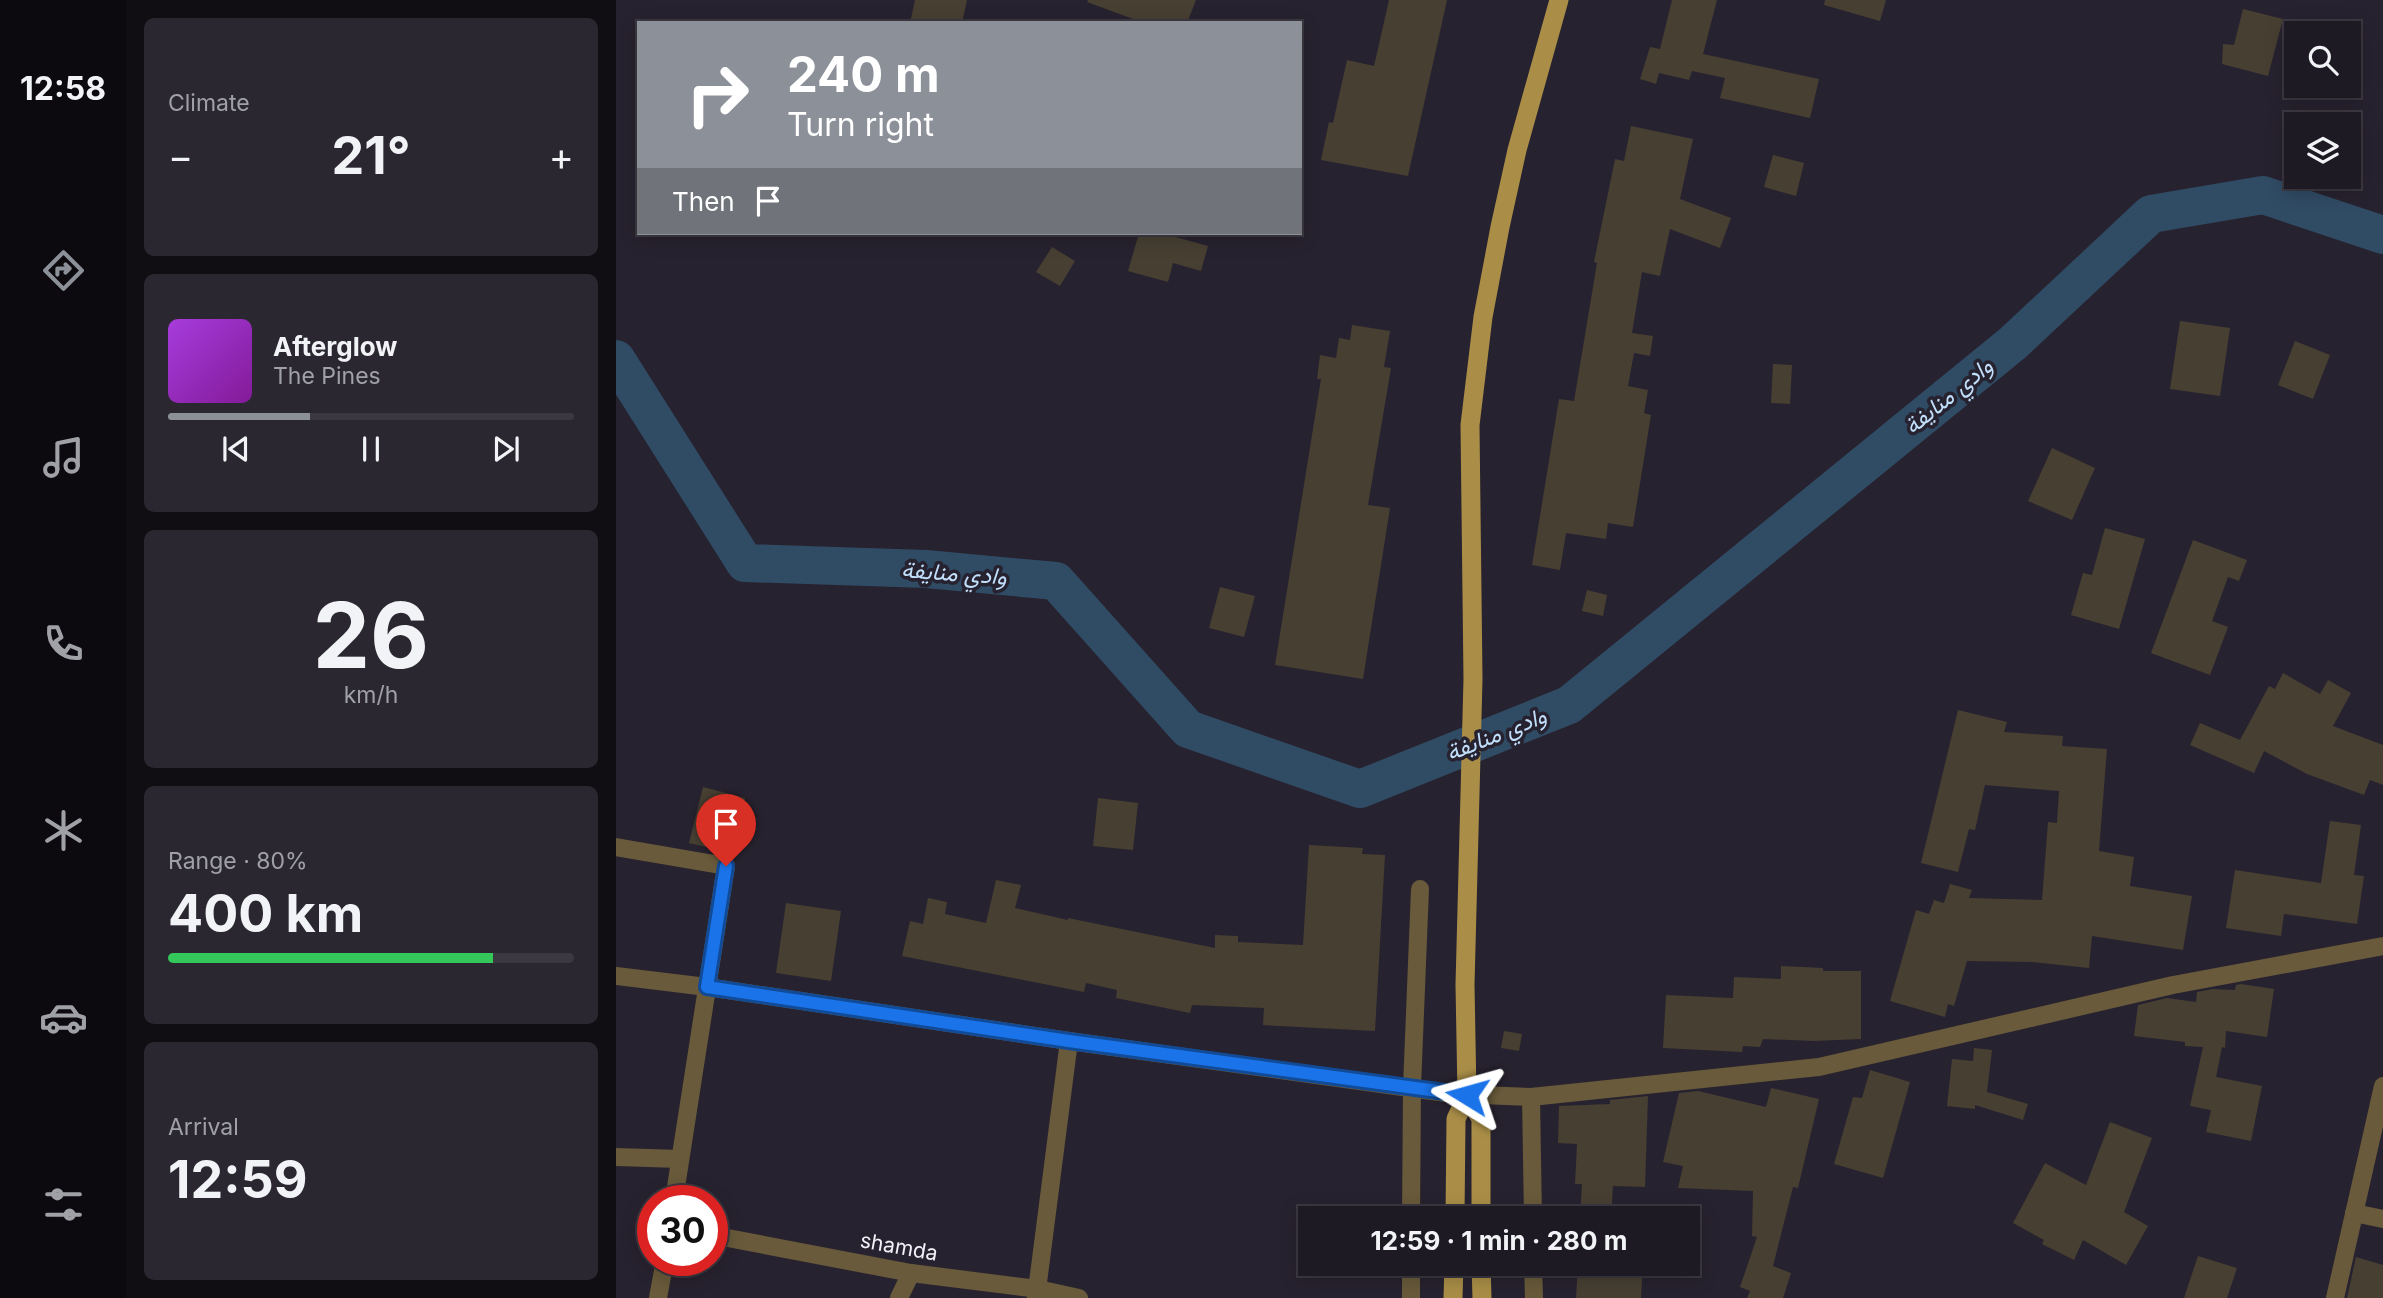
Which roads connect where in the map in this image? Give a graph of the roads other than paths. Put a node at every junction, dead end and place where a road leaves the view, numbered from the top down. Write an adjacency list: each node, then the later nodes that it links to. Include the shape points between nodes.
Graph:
1 (1559, 0): 10 (main road, via 1500,227 1470,425 1473,678 1465,985)
2 (616, 847): 6 (street, via 726,866)
3 (1420, 888): 9 (street)
4 (2383, 946): 11 (street, via 2173,985 1819,1067)
5 (616, 976): 6 (street)
6 (707, 987): 7 (street); 13 (street)
7 (1069, 1041): 9 (street); 28 (street)
8 (2383, 1086): 19 (street)
9 (1412, 1087): 10 (street); 15 (street)
10 (1467, 1095): 11 (street); 16 (main road, via 1456,1119); 17 (main road, via 1480,1119)
11 (1531, 1097): 18 (street)
12 (616, 1157): 13 (street)
13 (680, 1158): 14 (street)
14 (676, 1185)
15 (1411, 1206)
16 (1455, 1206)
17 (1481, 1206)
18 (1532, 1206)
19 (2354, 1213): 20 (street); 36 (street)
20 (2383, 1219)
21 (728, 1237): 22 (street, shamda)
22 (911, 1273): 28 (street, shamda); 30 (street)
23 (662, 1276): 29 (street)
24 (1411, 1276): 32 (street)
25 (1454, 1276): 33 (main road)
26 (1481, 1276): 34 (main road)
27 (1533, 1276): 35 (street)
28 (1037, 1293): 31 (street, shamda)
29 (659, 1298)
30 (899, 1298)
31 (1079, 1298)
32 (1411, 1298)
33 (1453, 1298)
34 (1482, 1298)
35 (1534, 1298)
36 (2335, 1298)

